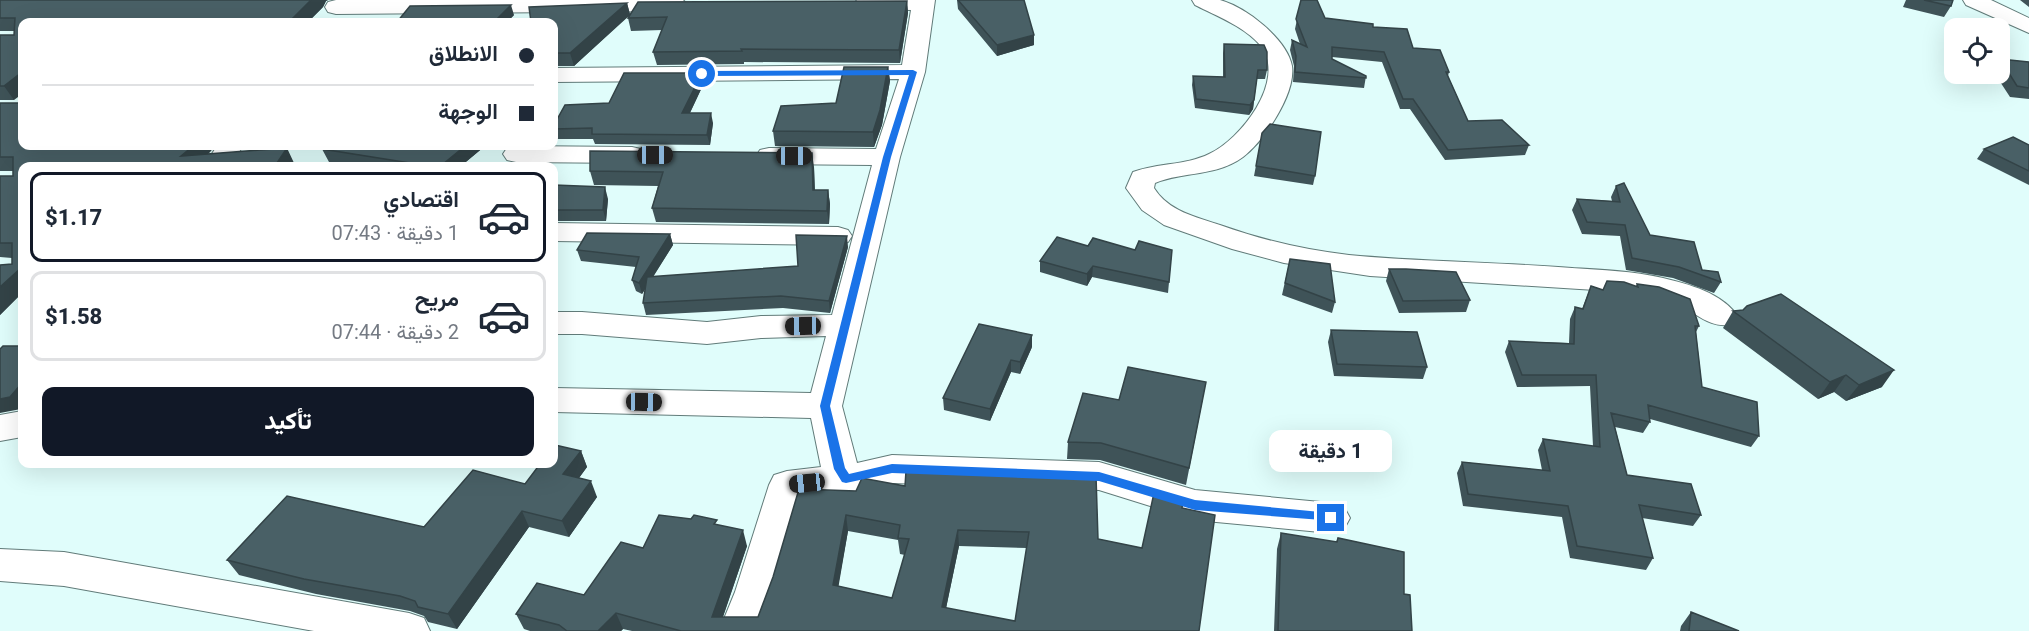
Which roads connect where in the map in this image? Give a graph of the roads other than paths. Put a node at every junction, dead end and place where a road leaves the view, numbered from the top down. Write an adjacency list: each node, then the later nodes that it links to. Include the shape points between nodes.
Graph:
1 (1203, 0): 16 (street, via 1260,32 1278,52 1282,73 1273,100 1251,137 1226,157 1202,167 1154,172 1143,178 1140,188 1146,201 1166,216 1217,235 1315,260 1639,283 1676,291)
2 (1974, 0): 7 (street)
3 (924, 2): 4 (street); 8 (street)
4 (839, 4)
5 (695, 5): 6 (street)
6 (334, 10)
7 (2029, 26)
8 (913, 72): 9 (street); 13 (street)
9 (558, 79)
10 (514, 155): 11 (street)
11 (660, 155)
12 (743, 156): 13 (street)
13 (887, 157): 15 (street)
14 (558, 232): 15 (street)
15 (866, 236): 18 (street)
16 (1722, 317)
17 (558, 323): 18 (street, via 707,333)
18 (845, 325): 20 (street)
19 (558, 399): 20 (street)
20 (825, 406): 23 (street, via 840,469)
21 (18, 425): 22 (street)
22 (0, 428)
23 (846, 479): 24 (street, via 892,469 1099,476 1195,505); 27 (street, via 787,485)
24 (1331, 518)
25 (0, 566): 26 (street, via 64,569)
26 (409, 631)
27 (740, 631)

